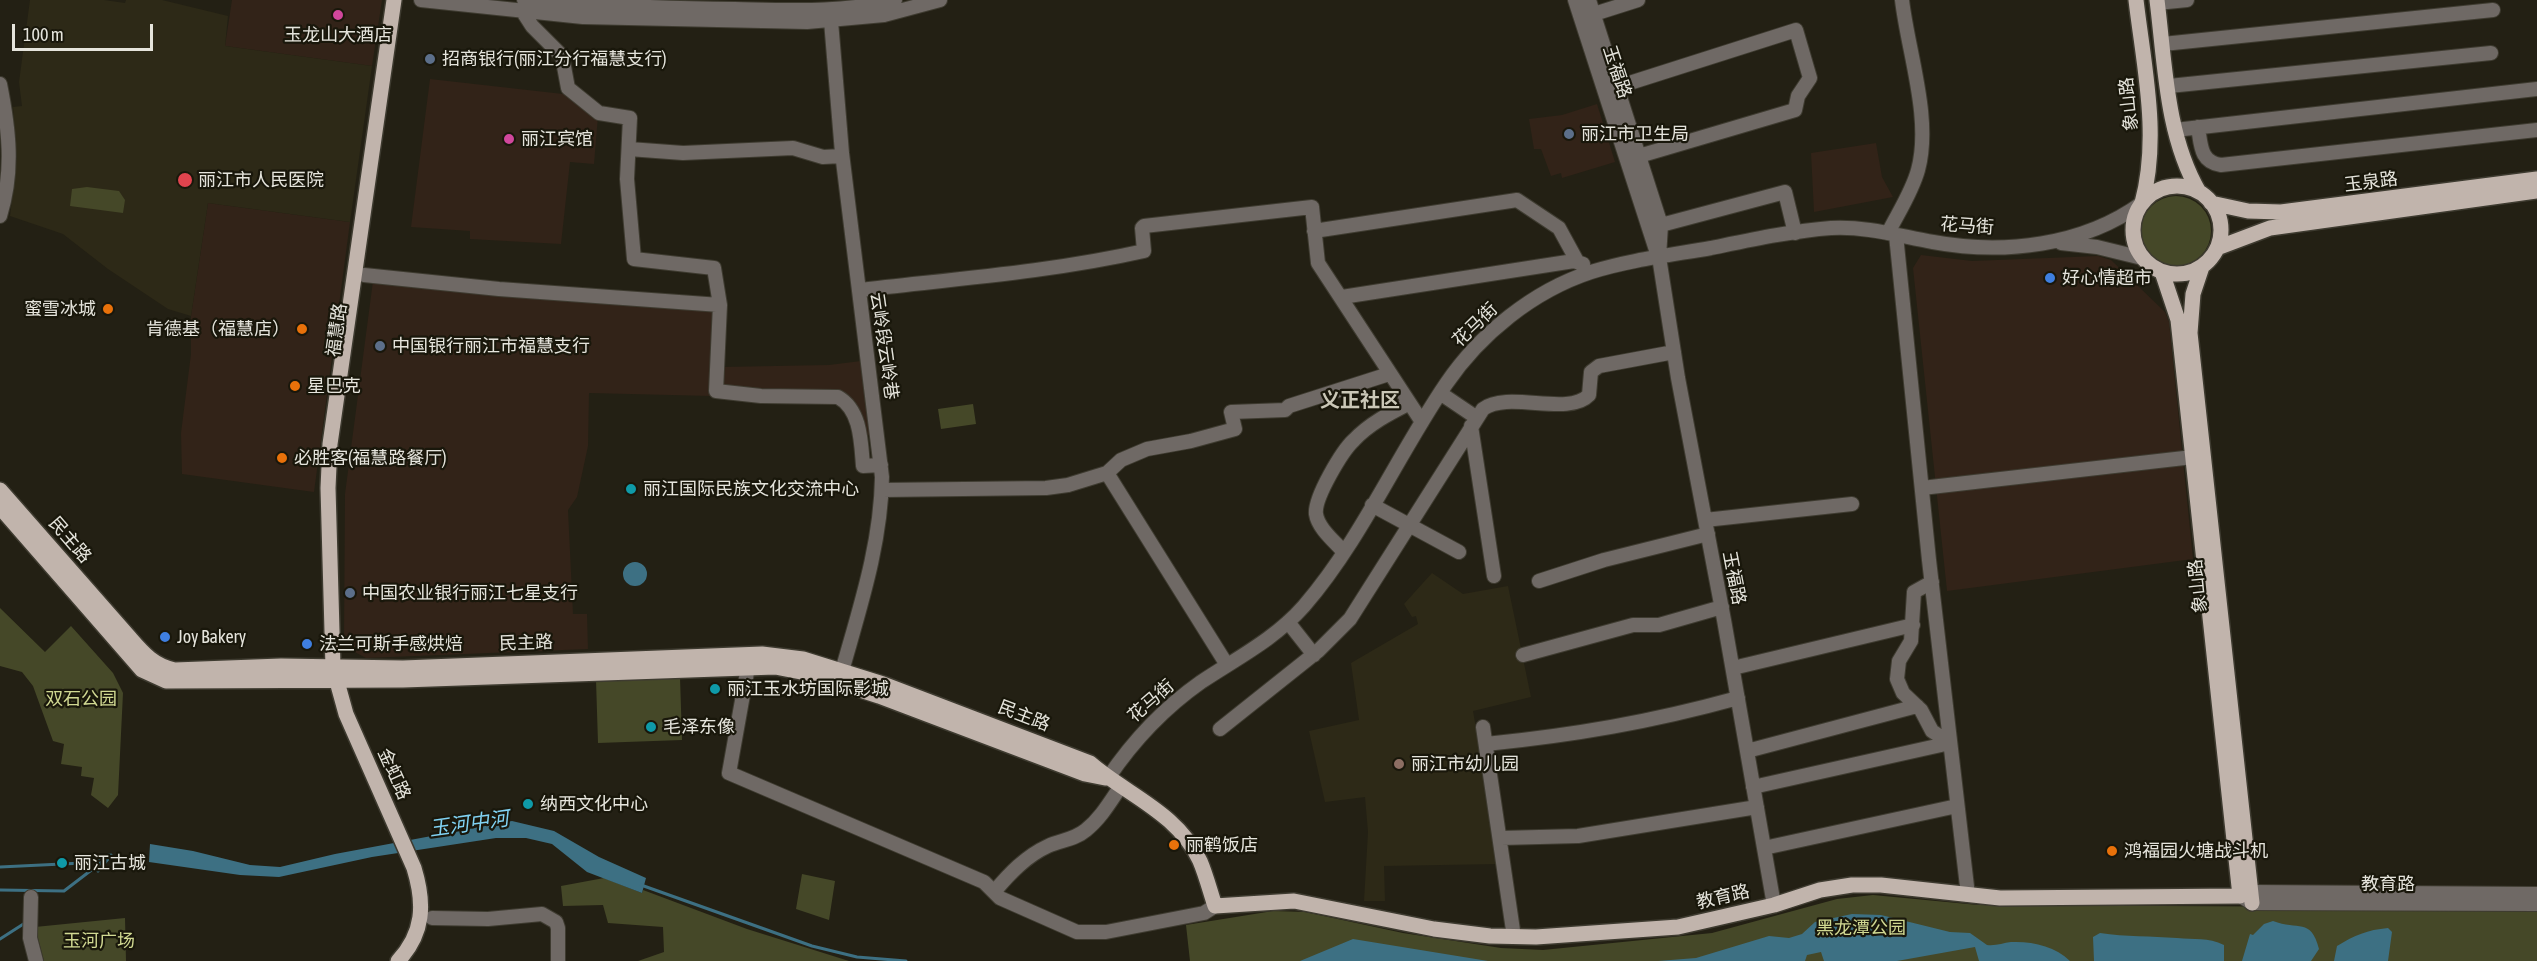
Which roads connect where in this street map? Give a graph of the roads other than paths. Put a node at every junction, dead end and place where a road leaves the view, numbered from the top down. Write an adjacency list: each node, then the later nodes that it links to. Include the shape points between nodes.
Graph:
1 (394, 0): 82 (main road, 福慧路, via 328,462 330,650)
2 (404, 0): 47 (main road, 福慧路)
3 (421, 0): 13 (street)
4 (895, 0): 13 (street, via 824,10)
5 (940, 0): 16 (street, via 884,15)
6 (1575, 0): 41 (street, 玉福路)
7 (1590, 0): 15 (street, 玉福路)
8 (1638, 0): 15 (street)
9 (1902, 0): 38 (street, via 1920,110 1921,153 1914,182)
10 (2136, 0): 33 (main road, 象山路, via 2152,138)
11 (2187, 0): 12 (street)
12 (2157, 2): 17 (main road)
13 (524, 6): 16 (street, via 626,19); 26 (street, via 532,26 562,56 567,88 599,113 630,118)
14 (2493, 10): 17 (street)
15 (1594, 14): 21 (street, 玉福路)
16 (831, 21): 27 (street, 云岭段云岭巷)
17 (2163, 44): 20 (main road)
18 (2491, 53): 20 (street)
19 (0, 84): 34 (street, via 10,158)
20 (2169, 86): 24 (main road)
21 (1617, 87): 28 (street, 玉福路); 28 (street, via 1796,30 1810,78 1798,96 1795,110)
22 (2537, 89): 23 (street)
23 (2198, 127): 24 (street); 25 (street, via 2202,155 2221,165)
24 (2175, 130): 31 (main road, via 2183,160)
25 (2537, 130)
26 (629, 148): 27 (street, via 683,153 793,148 823,157); 50 (street, via 627,179 634,259 714,268)
27 (842, 156): 48 (street, 云岭段云岭巷)
28 (1639, 156): 35 (street, 玉福路)
29 (2537, 179): 32 (main road, 玉泉路, via 2281,212 2248,211)
30 (2537, 191): 40 (main road, 玉泉路, via 2270,228)
31 (2199, 192): 32 (main road); 33 (main road, via 2170,187 2154,192)
32 (2211, 202): 40 (main road, via 2220,224)
33 (2142, 203): 39 (street, 花马街, via 2097,229); 42 (main road, via 2133,226)
34 (0, 216)
35 (1661, 225): 37 (street, via 1785,192); 41 (street, 玉福路)
36 (1314, 231): 43 (street, via 1517,200 1559,228); 48 (street, via 1312,207 1144,226 1144,251 1118,257); 49 (street, via 1318,263)
37 (1795, 232): 38 (street, 花马街, via 1846,228); 41 (street, 花马街)
38 (1892, 234): 39 (street, 花马街, via 1962,246); 60 (street)
39 (2050, 243): 42 (street, 花马街, via 2097,247)
40 (2217, 248): 44 (main road)
41 (1659, 257): 46 (street, 花马街); 51 (street, 玉福路)
42 (2142, 258): 45 (main road)
43 (1577, 261): 46 (street); 49 (street)
44 (2202, 267): 45 (main road, via 2179,274); 100 (main road, 象山路, via 2193,294 2190,333)
45 (2162, 272): 57 (main road, 象山路, via 2178,320)
46 (1590, 273): 53 (street, 花马街, via 1552,289 1504,322 1471,353)
47 (364, 275): 50 (street); 82 (main road, 福慧路, via 338,471)
48 (859, 290): 58 (street, 云岭段云岭巷)
49 (1342, 297): 52 (street)
50 (720, 305): 58 (street, via 716,391 838,397 854,414 863,466)
51 (1674, 352): 55 (street, via 1599,366 1591,372 1589,395 1583,400 1541,405 1502,402 1487,406); 67 (street, 玉福路)
52 (1389, 374): 54 (street); 59 (street, via 1285,410 1231,412 1235,429 1147,448 1121,460)
53 (1440, 393): 55 (street); 56 (street, 花马街)
54 (1408, 404): 56 (street); 68 (street, via 1353,441 1318,497 1316,512 1320,525)
55 (1474, 422): 66 (street); 70 (street)
56 (1422, 423): 64 (street, 花马街)
57 (2193, 457): 60 (street); 100 (main road, 象山路)
58 (881, 465): 62 (street, 云岭段云岭巷)
59 (1107, 473): 62 (street, via 1046,488); 78 (street)
60 (1922, 488): 72 (street)
61 (0, 490): 82 (main road, 民主路, via 156,664 175,670)
62 (882, 490): 81 (street, 云岭段云岭巷, via 868,579)
63 (1852, 504): 67 (street)
64 (1372, 505): 66 (street); 68 (street, 花马街)
65 (0, 507): 82 (main road, 民主路, via 128,655 150,675 174,682)
66 (1410, 525): 69 (street); 76 (street, via 1359,607)
67 (1706, 527): 71 (street); 73 (street, 玉福路)
68 (1343, 551): 74 (street, 花马街)
69 (1459, 552)
70 (1494, 576)
71 (1539, 581)
72 (1932, 582): 75 (street, via 1914,592); 87 (street)
73 (1722, 607): 77 (street, via 1659,625 1633,625); 80 (street, 玉福路)
74 (1288, 622): 76 (street); 78 (street, 花马街)
75 (1913, 626): 80 (street); 84 (street, via 1897,671 1903,693)
76 (1314, 655): 86 (street)
77 (1523, 655)
78 (1227, 665): 90 (street, 花马街, via 1131,743)
79 (748, 667): 82 (main road, 民主路, via 400,681); 90 (main road, 民主路, via 812,674); 96 (street, via 729,773 951,867)
80 (1733, 668): 83 (street, 玉福路)
81 (842, 671): 82 (main road, 民主路, via 802,659 762,654); 90 (main road, 民主路, via 1049,746 1090,763)
82 (339, 673): 95 (main road, 金虹路, via 346,714)
83 (1738, 698): 88 (street, via 1646,722 1567,736); 89 (street, 玉福路)
84 (1917, 706): 87 (street, via 1932,731); 89 (street)
85 (1483, 727): 88 (street)
86 (1220, 729)
87 (1950, 743): 91 (street); 92 (street)
88 (1486, 744): 93 (street)
89 (1747, 751): 91 (street, 玉福路)
90 (1114, 782): 96 (street, 花马街, via 1098,819 1086,830 1033,855); 103 (main road, 民主路, via 1160,812 1188,842 1200,862)
91 (1757, 797): 93 (street, via 1615,824); 94 (street, 玉福路)
92 (1958, 806): 94 (street); 98 (street)
93 (1504, 835): 105 (street)
94 (1764, 848): 102 (street, 玉福路)
95 (423, 879): 104 (main road); 107 (main road, 金虹路, via 422,916 416,936)
96 (994, 891): 103 (street, via 1000,898 1058,925 1086,933 1204,913)
97 (2537, 894): 100 (street, 教育路)
98 (1968, 896): 100 (main road, 教育路); 102 (main road, 教育路, via 1852,885 1820,890)
99 (31, 897): 106 (street, via 30,938)
100 (2248, 897): 101 (street, 教育路)
101 (2537, 904)
102 (1774, 905): 105 (main road, 教育路, via 1650,930)
103 (1215, 906): 105 (main road, 教育路, via 1294,901 1434,929)
104 (432, 918): 108 (main road, via 425,941); 109 (street, via 488,919 542,914 556,922)
105 (1514, 937)
106 (36, 961)
107 (398, 961)
108 (411, 961)
109 (558, 961)

